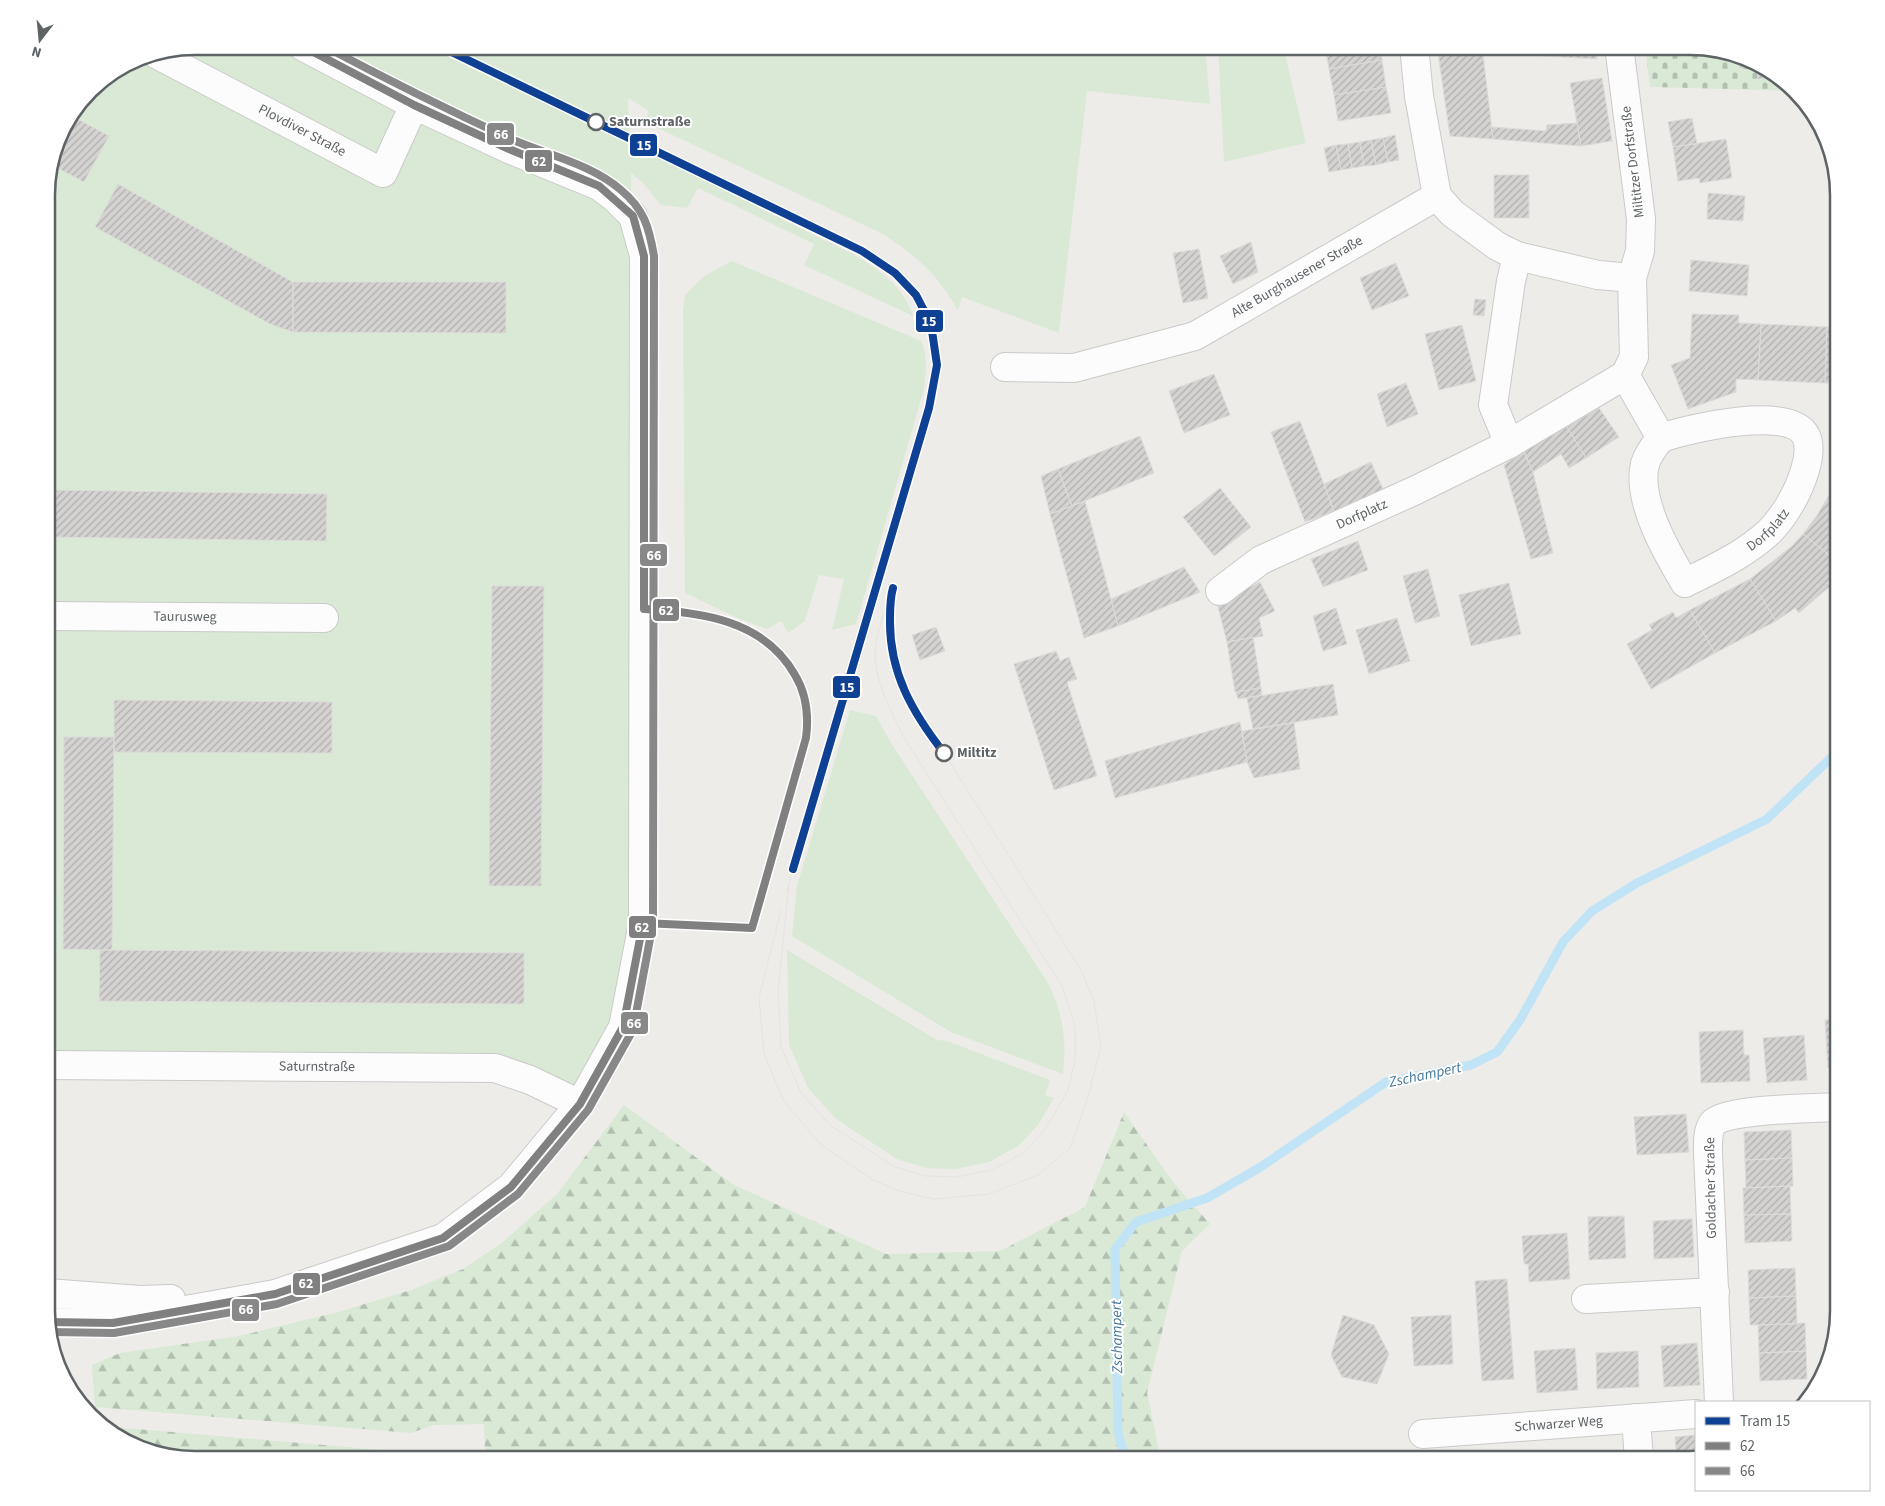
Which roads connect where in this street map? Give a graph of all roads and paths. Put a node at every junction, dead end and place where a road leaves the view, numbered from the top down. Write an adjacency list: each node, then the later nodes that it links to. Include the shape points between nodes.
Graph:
1 (319, 55): 5 (street)
2 (1415, 55): 6 (street)
3 (1620, 55): 8 (street, Miltitzer Dorfstraße, via 1641,219 1640,251)
4 (165, 59): 5 (street, Plovdiver Straße, via 382,173)
5 (414, 105): 17 (street, via 599,186 633,216 644,264 643,923 623,1027)
6 (1437, 196): 7 (street, via 1452,213 1497,246); 9 (street, Alte Burghausener Straße, via 1195,336 1074,368)
7 (1517, 256): 8 (street, via 1598,275); 12 (street, via 1493,406)
8 (1632, 278): 10 (street, via 1634,357)
9 (1005, 367)
10 (1625, 375): 11 (street); 12 (street, Dorfplatz)
11 (1661, 438): 11 (street, Dorfplatz, via 1650,452 1643,482 1668,554 1685,583 1744,553 1770,530 1787,509 1801,483 1809,455 1806,436 1795,426 1768,420 1726,422)
12 (1509, 444): 13 (street, Dorfplatz, via 1261,560)
13 (1220, 591)
14 (55, 616): 15 (street, Taurusweg)
15 (324, 618)
16 (55, 1066): 17 (street, Saturnstraße, via 495,1068 530,1080)
17 (580, 1104): 21 (street, via 511,1187 443,1238)
18 (1830, 1107): 19 (street, Goldacher Straße, via 1757,1111 1718,1119 1711,1125 1708,1154)
19 (1715, 1292): 22 (street); 24 (street, Goldacher Straße)
20 (55, 1294): 21 (street, via 140,1300)
21 (275, 1294): 23 (street, via 113,1322)
22 (1586, 1299)
23 (55, 1322)
24 (1718, 1401)
25 (1695, 1414): 26 (street, Schwarzer Weg)
26 (1636, 1418): 27 (street, Schwarzer Weg); 28 (street)
27 (1423, 1434)
28 (1638, 1451)

